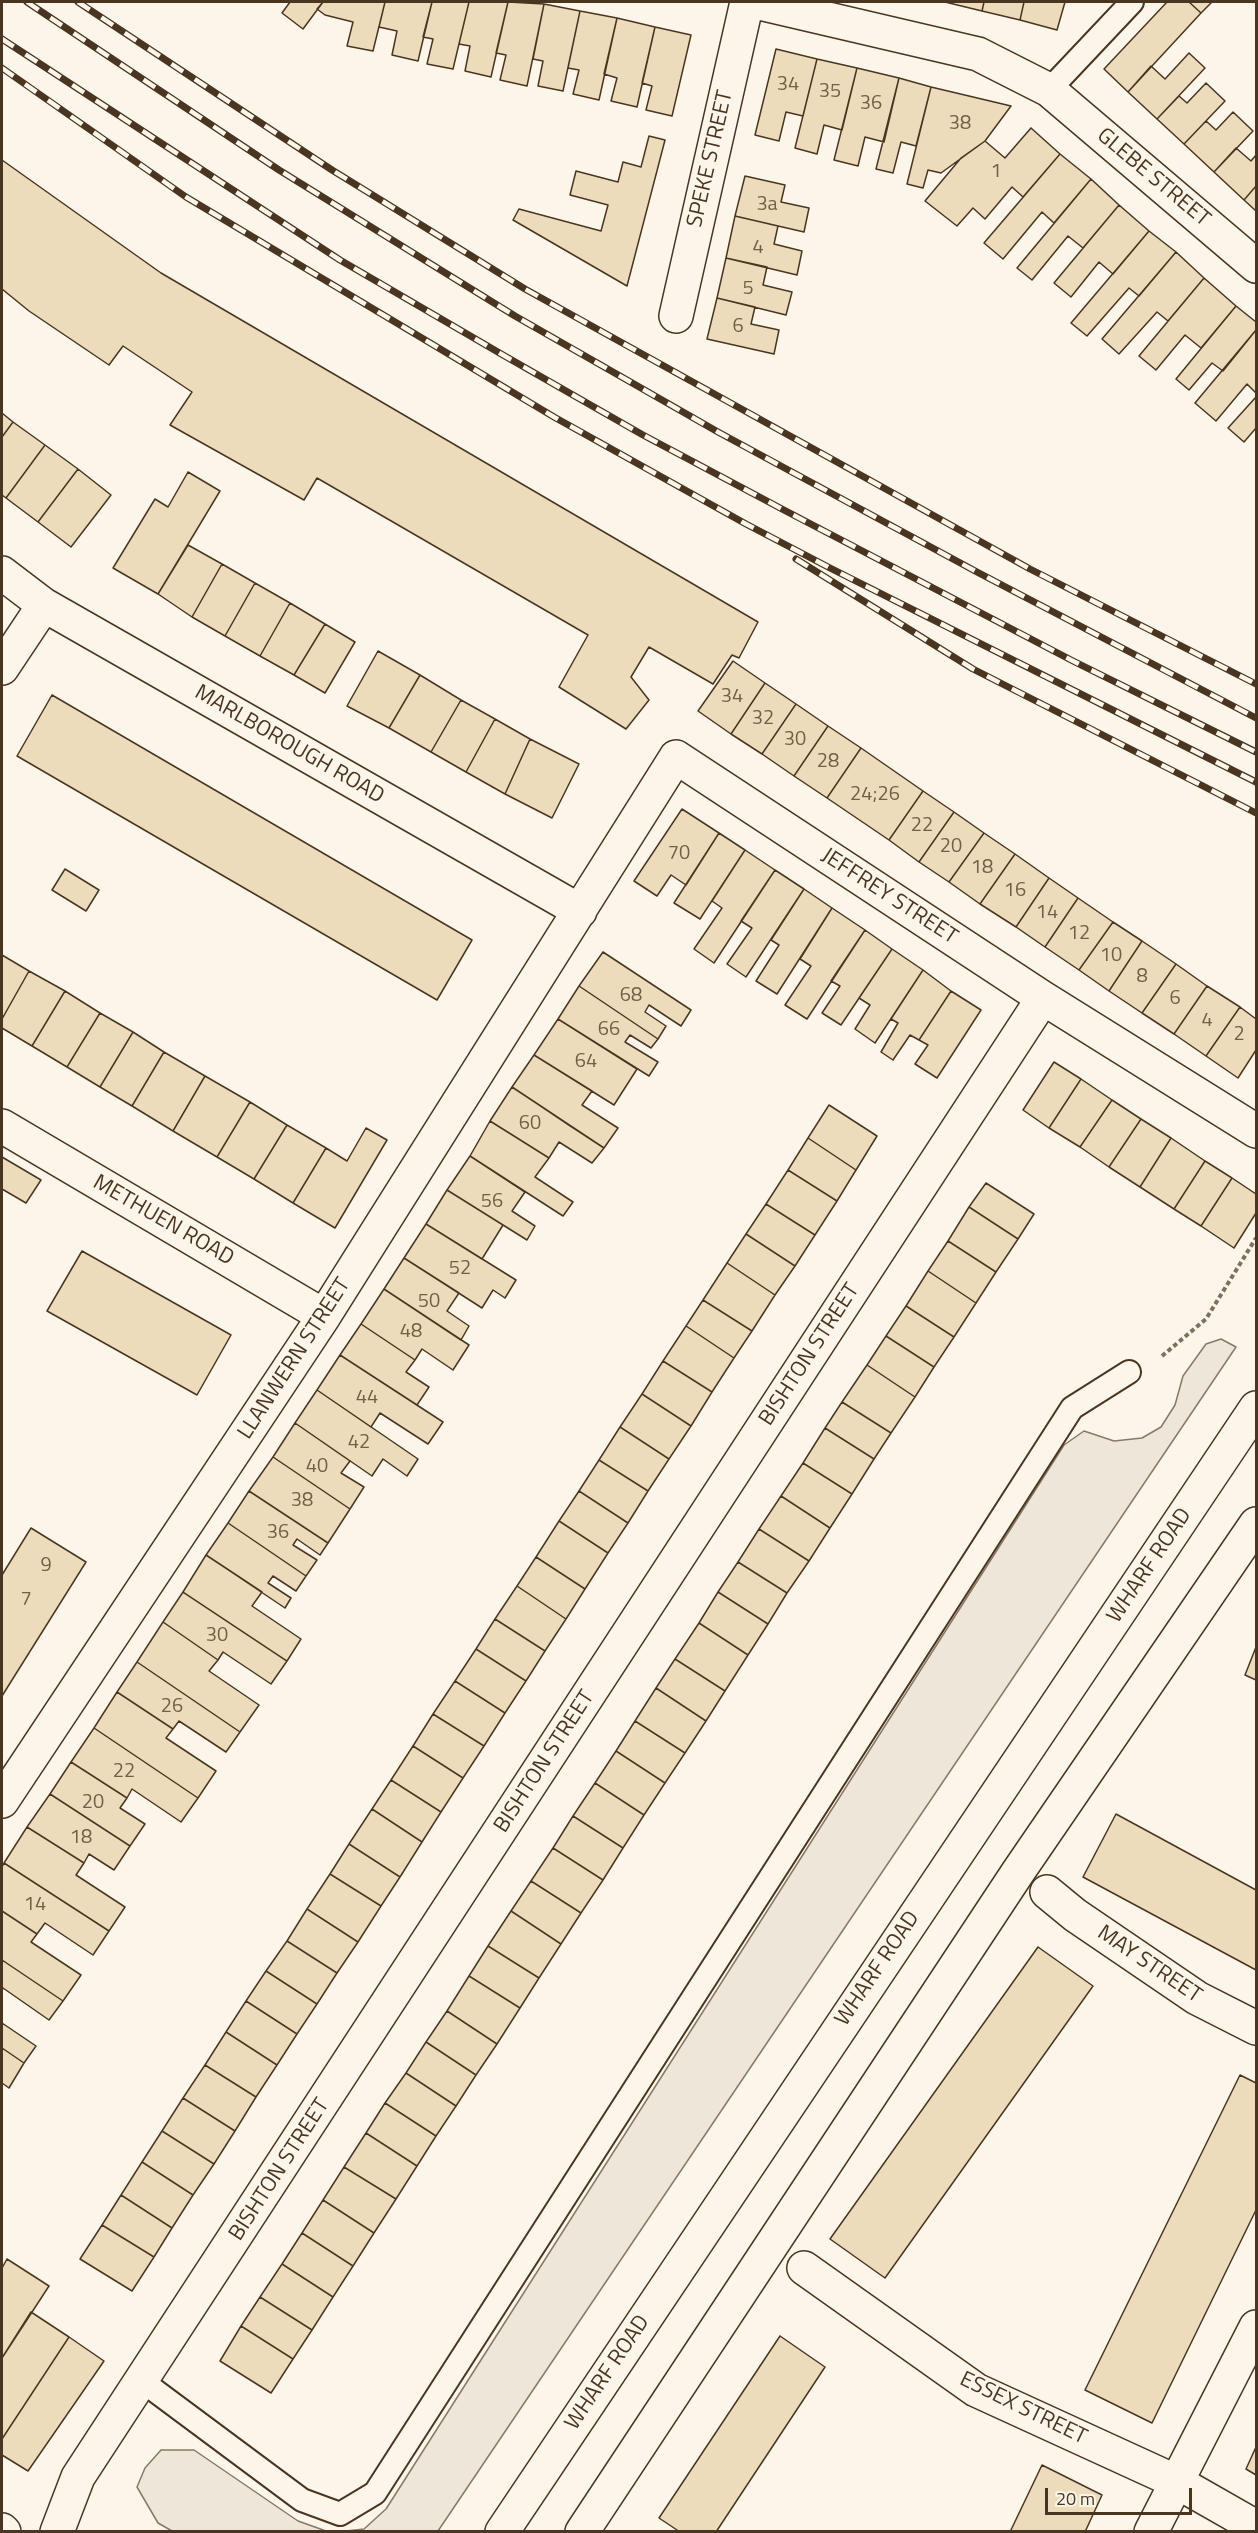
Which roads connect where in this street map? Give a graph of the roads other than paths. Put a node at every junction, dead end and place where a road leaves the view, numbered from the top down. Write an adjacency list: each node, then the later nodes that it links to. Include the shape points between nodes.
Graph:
1 (747, 2): 6 (street, SPEKE STREET)
2 (755, 2): 4 (street, GLEBE STREET, via 978,54)
3 (1132, 2): 4 (lane)
4 (1049, 90): 5 (street, GLEBE STREET)
5 (1257, 266)
6 (676, 316)
7 (2, 573): 8 (street, MARLBOROUGH ROAD)
8 (44, 606): 9 (street); 10 (street, MARLBOROUGH ROAD)
9 (2, 668)
10 (580, 911): 11 (street, JEFFREY STREET, via 676,757); 14 (street, LLANWERN STREET)
11 (1043, 998): 13 (street, JEFFREY STREET); 23 (street, BISHTON STREET)
12 (2, 1126): 14 (street, METHUEN ROAD)
13 (1257, 1131)
14 (324, 1316): 18 (street, LLANWERN STREET)
15 (1129, 1372): 23 (lane, via 1072,1408 375,2493 340,2514 302,2500)
16 (1257, 1408): 27 (street, WHARF ROAD)
17 (1257, 1524): 28 (street, via 1018,1872)
18 (6, 1785)
19 (1047, 1892): 20 (street, MAY STREET, via 1197,1998)
20 (1257, 2028)
21 (804, 2268): 24 (street, ESSEX STREET, via 976,2391)
22 (1257, 2327): 24 (street)
23 (142, 2381): 26 (street, BISHTON STREET, via 73,2484)
24 (1177, 2482): 25 (street, ESSEX STREET); 29 (street)
25 (1257, 2527)
26 (57, 2532)
27 (502, 2532)
28 (582, 2532)
29 (1151, 2532)

